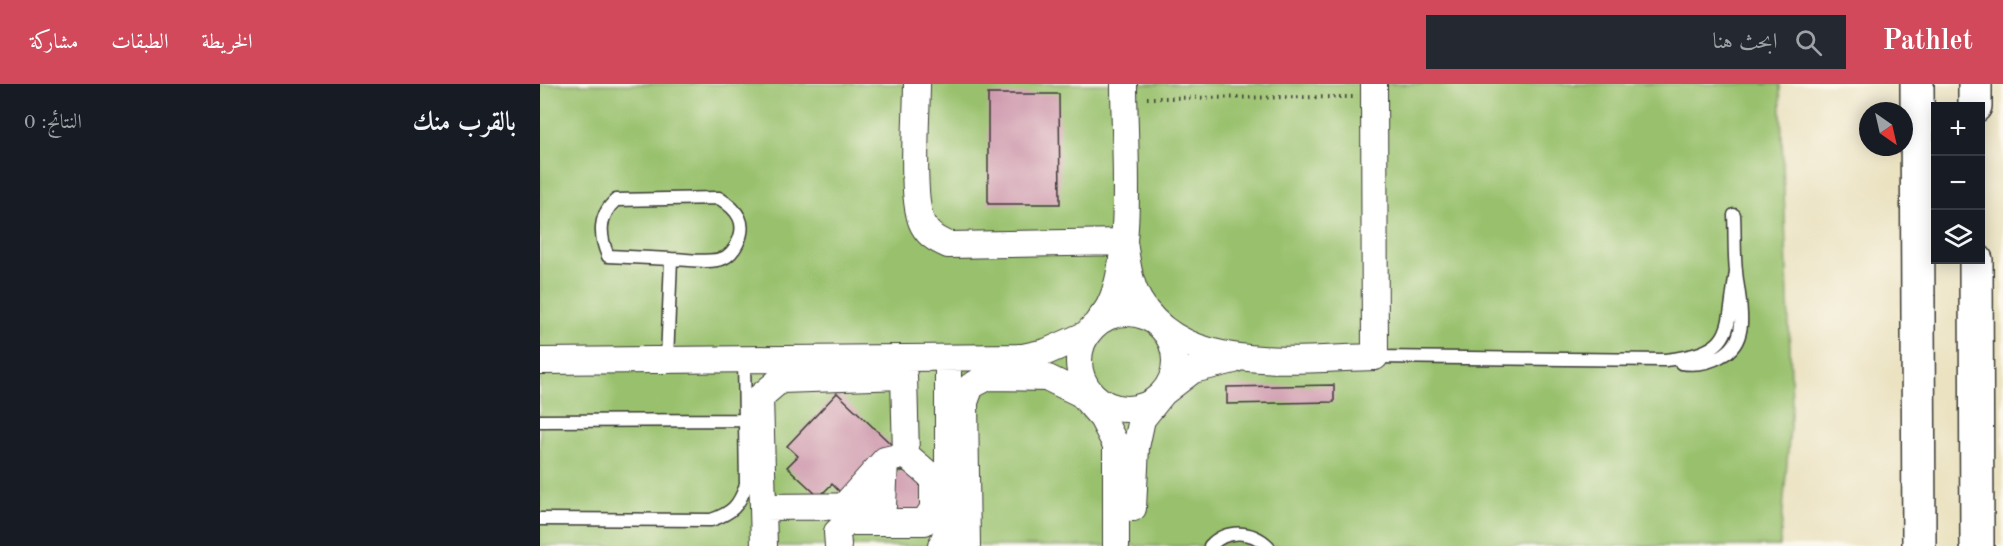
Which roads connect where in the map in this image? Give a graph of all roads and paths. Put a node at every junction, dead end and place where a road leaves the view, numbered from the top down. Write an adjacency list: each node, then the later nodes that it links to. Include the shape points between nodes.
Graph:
1 (917, 84): 8 (street, via 917,201 921,223 932,237 948,245)
2 (1917, 84): 36 (street)
3 (1975, 84): 6 (street)
4 (1374, 90): 5 (path); 14 (street)
5 (1124, 91): 8 (street)
6 (1976, 102)
7 (1734, 215): 14 (lane, via 1736,272 1729,325 1724,339 1708,351 1665,360)
8 (1124, 242): 11 (street, via 1129,275 1139,300); 12 (street, via 1113,296)
9 (671, 259): 9 (lane, via 723,259 742,234 742,219 719,198 616,200 607,208 601,235 608,256); 18 (lane)
10 (1976, 264): 37 (street)
11 (1158, 323): 12 (street, via 1128,312 1112,315); 16 (street, via 1190,345); 20 (street, via 1175,349 1172,380)
12 (1092, 328): 13 (street, via 1067,344); 21 (street, via 1081,347 1079,362 1082,377)
13 (1023, 357): 15 (street); 21 (street, via 1055,367)
14 (1376, 357): 16 (street)
15 (948, 358): 17 (street); 30 (street, via 948,530)
16 (1244, 358): 20 (street, via 1192,370)
17 (744, 359): 18 (street); 23 (lane)
18 (666, 360): 19 (street)
19 (540, 361)
20 (1163, 393): 21 (street, via 1140,407 1119,408); 25 (street, via 1142,419)
21 (1095, 395): 25 (street, via 1119,426)
22 (540, 420): 23 (lane)
23 (745, 420): 27 (lane, via 746,485 740,502 729,514 711,520)
24 (895, 458): 26 (street, via 883,506); 26 (street, via 904,376 780,380 760,397); 29 (street, via 933,478 933,509 924,522 848,522 837,532)
25 (1133, 478): 33 (street)
26 (763, 507): 28 (street)
27 (540, 519)
28 (764, 546)
29 (838, 546)
30 (941, 546)
31 (967, 546): 32 (street, via 964,402 971,386 988,377 1048,378 1081,394 1102,418 1116,445)
32 (1116, 546)
33 (1133, 546)
34 (1210, 546): 35 (lane, via 1222,537 1242,534 1254,536)
35 (1268, 546)
36 (1919, 546)
37 (1977, 546)

